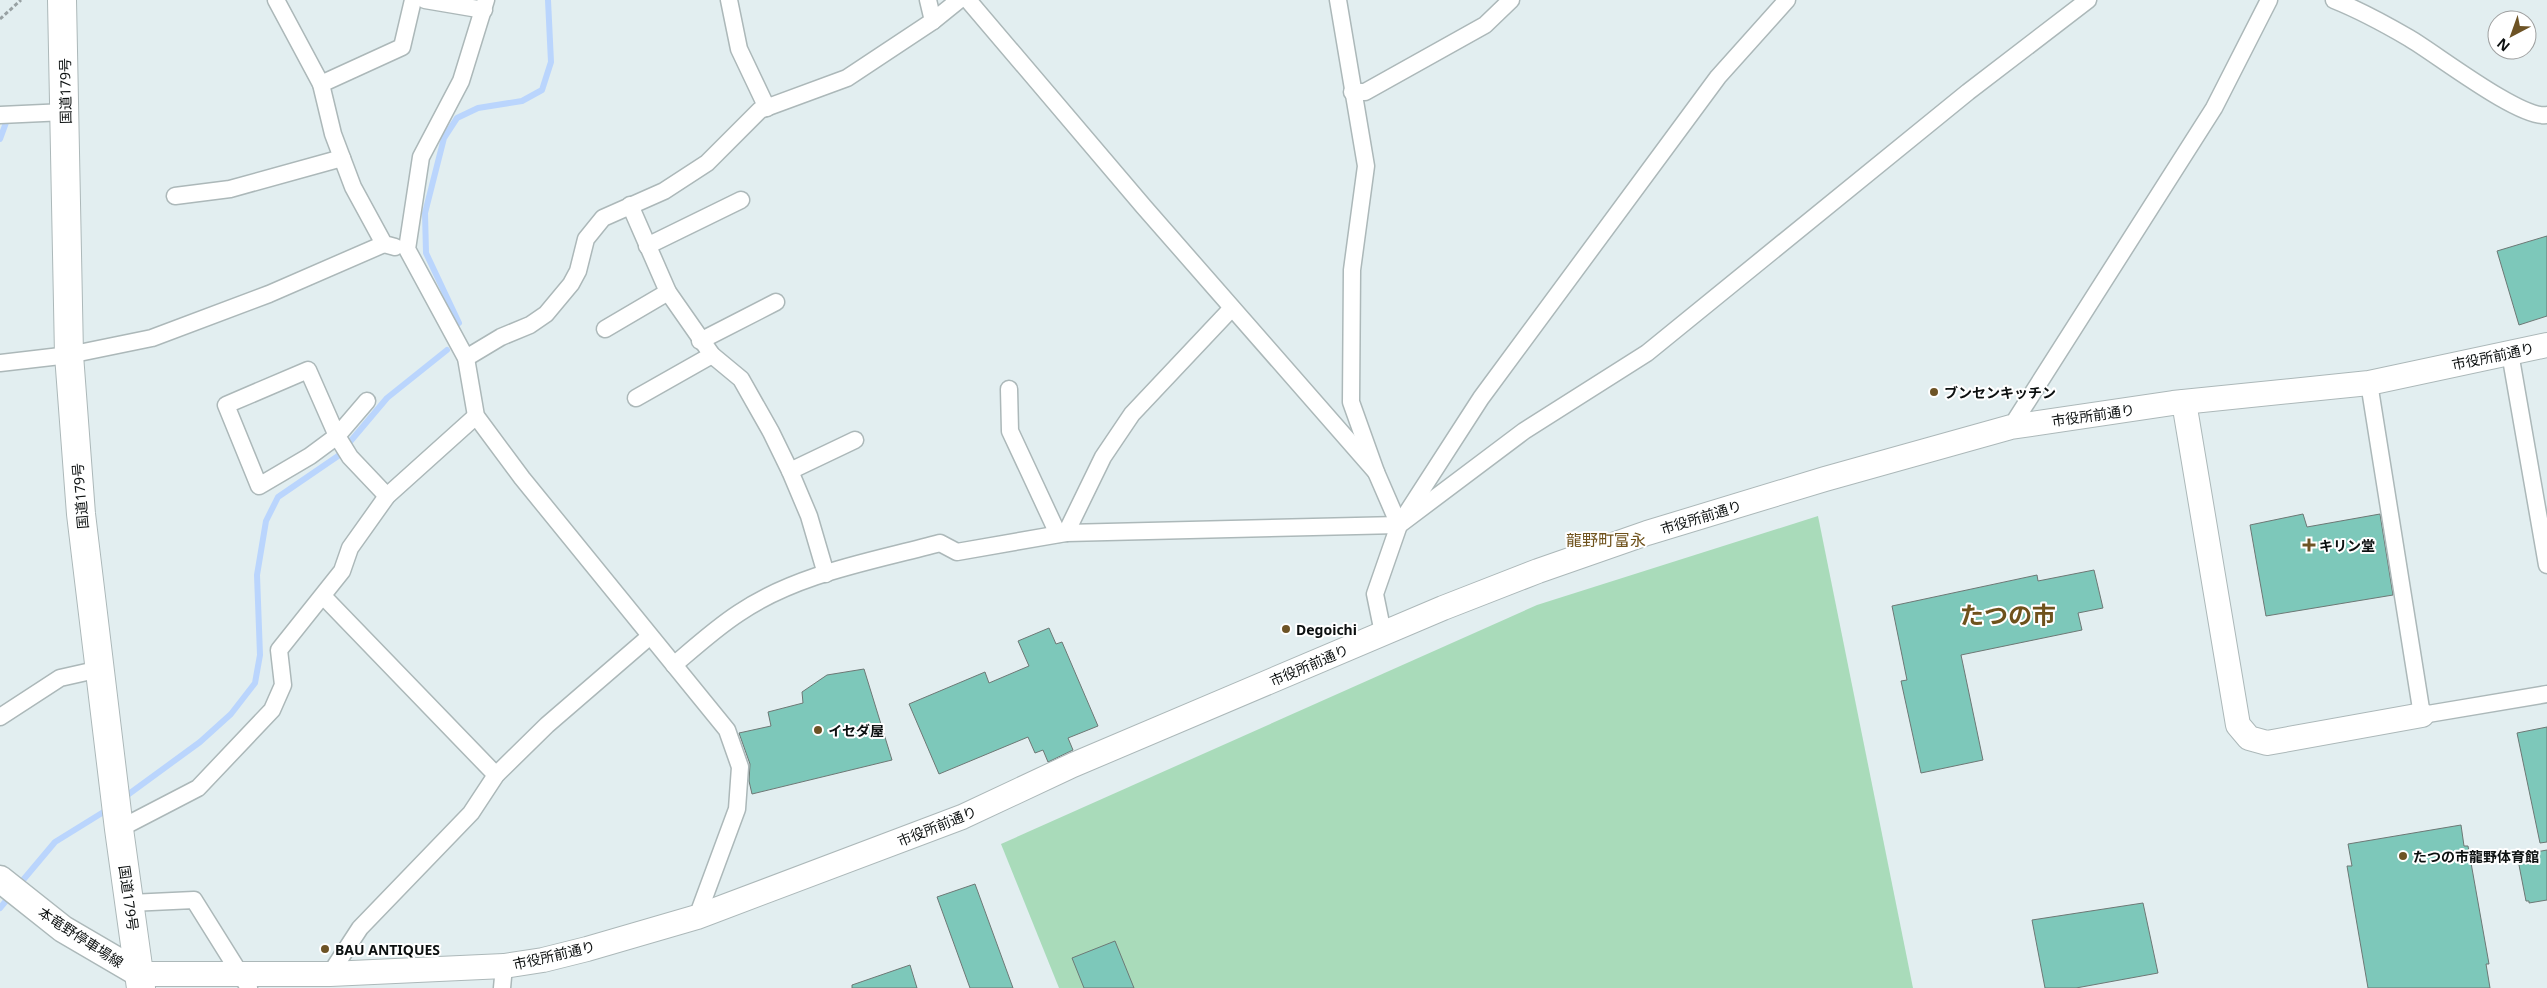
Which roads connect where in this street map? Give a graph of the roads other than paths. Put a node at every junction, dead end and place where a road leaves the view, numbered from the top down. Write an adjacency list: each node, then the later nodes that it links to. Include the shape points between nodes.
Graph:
1 (62, 0): 20 (highway, 国道179号)
2 (276, 0): 17 (street)
3 (413, 0): 17 (street, via 402,47)
4 (425, 0): 15 (street)
5 (729, 0): 19 (street, via 739,49)
6 (928, 0): 16 (street)
7 (959, 0): 16 (street)
8 (968, 0): 32 (street)
9 (1338, 0): 18 (street)
10 (1511, 0): 18 (street, via 1485,25 1460,40 1365,92)
11 (1787, 0): 53 (street, via 1718,77 1481,398)
12 (2088, 0): 53 (street, via 1968,92 1647,353 1524,431)
13 (2269, 0): 47 (street, via 2214,108)
14 (2334, 0): 22 (street, via 2410,38 2518,107)
15 (485, 5): 29 (street, via 461,81 421,157)
16 (933, 21): 19 (street, via 847,78)
17 (321, 84): 23 (street)
18 (1352, 92): 51 (street, via 1366,166 1352,270 1352,402)
19 (767, 108): 26 (street, via 760,110 707,163 664,191)
20 (65, 112): 21 (street); 37 (highway, 国道179号)
21 (0, 115)
22 (2547, 116)
23 (342, 158): 24 (street, via 230,189); 27 (street, via 353,187)
24 (175, 196)
25 (741, 200): 28 (street)
26 (630, 205): 28 (street); 39 (street, via 603,218 586,239 578,271 546,314)
27 (384, 244): 29 (street); 37 (street, via 270,294 152,338)
28 (648, 246): 30 (street)
29 (407, 250): 39 (street)
30 (668, 292): 33 (street); 34 (street)
31 (776, 302): 34 (street)
32 (1232, 308): 51 (street); 54 (street, via 1132,414 1103,457)
33 (605, 329)
34 (700, 341): 38 (street)
35 (2547, 345): 36 (street, 市役所前通り)
36 (2510, 353): 41 (street, 市役所前通り); 55 (street)
37 (69, 355): 40 (street); 61 (highway, 国道179号, via 81,514)
38 (712, 355): 43 (street); 50 (street, via 741,379)
39 (466, 358): 46 (street)
40 (0, 363)
41 (2369, 383): 45 (street, 市役所前通り); 63 (street)
42 (1009, 389): 54 (street, via 1010,431)
43 (636, 398)
44 (367, 401): 48 (street)
45 (2184, 402): 47 (street, 市役所前通り); 63 (street, via 2238,725 2249,738 2268,743)
46 (476, 416): 52 (street); 59 (street)
47 (2011, 427): 58 (street, 市役所前通り, via 1647,533 1538,571)
48 (337, 436): 48 (street, via 308,370 226,405 259,486); 52 (street, via 350,457)
49 (855, 440): 50 (street)
50 (790, 471): 56 (street, via 809,516)
51 (1376, 472): 53 (street)
52 (387, 496): 57 (street, via 350,548 342,571)
53 (1399, 525): 54 (street); 58 (street, via 1375,594)
54 (1062, 533): 56 (street, via 957,552 940,543)
55 (2547, 565)
56 (826, 574): 60 (street, via 740,612)
57 (323, 596): 65 (street); 66 (street, via 279,650 283,685 272,710 198,788)
58 (1383, 633): 69 (street, 市役所前通り, via 962,817)
59 (650, 637): 60 (street); 65 (street, via 548,725)
60 (674, 665): 69 (street, via 726,730 740,767 737,809)
61 (100, 668): 64 (street, via 60,678); 66 (highway, 国道179号)
62 (2547, 694): 63 (street)
63 (2422, 715)
64 (0, 717)
65 (496, 775): 70 (street, via 471,813 360,928)
66 (119, 828): 68 (highway, 国道179号)
67 (2, 880): 72 (main road, 本竜野停車場線, via 62,929)
68 (130, 903): 72 (highway, 国道179号); 73 (street, via 194,900)
69 (697, 917): 71 (street, 市役所前通り, via 578,951)
70 (330, 974): 71 (street, 市役所前通り); 73 (street, 市役所前通り)
71 (503, 977)
72 (140, 981): 73 (street, 市役所前通り)
73 (245, 981)

